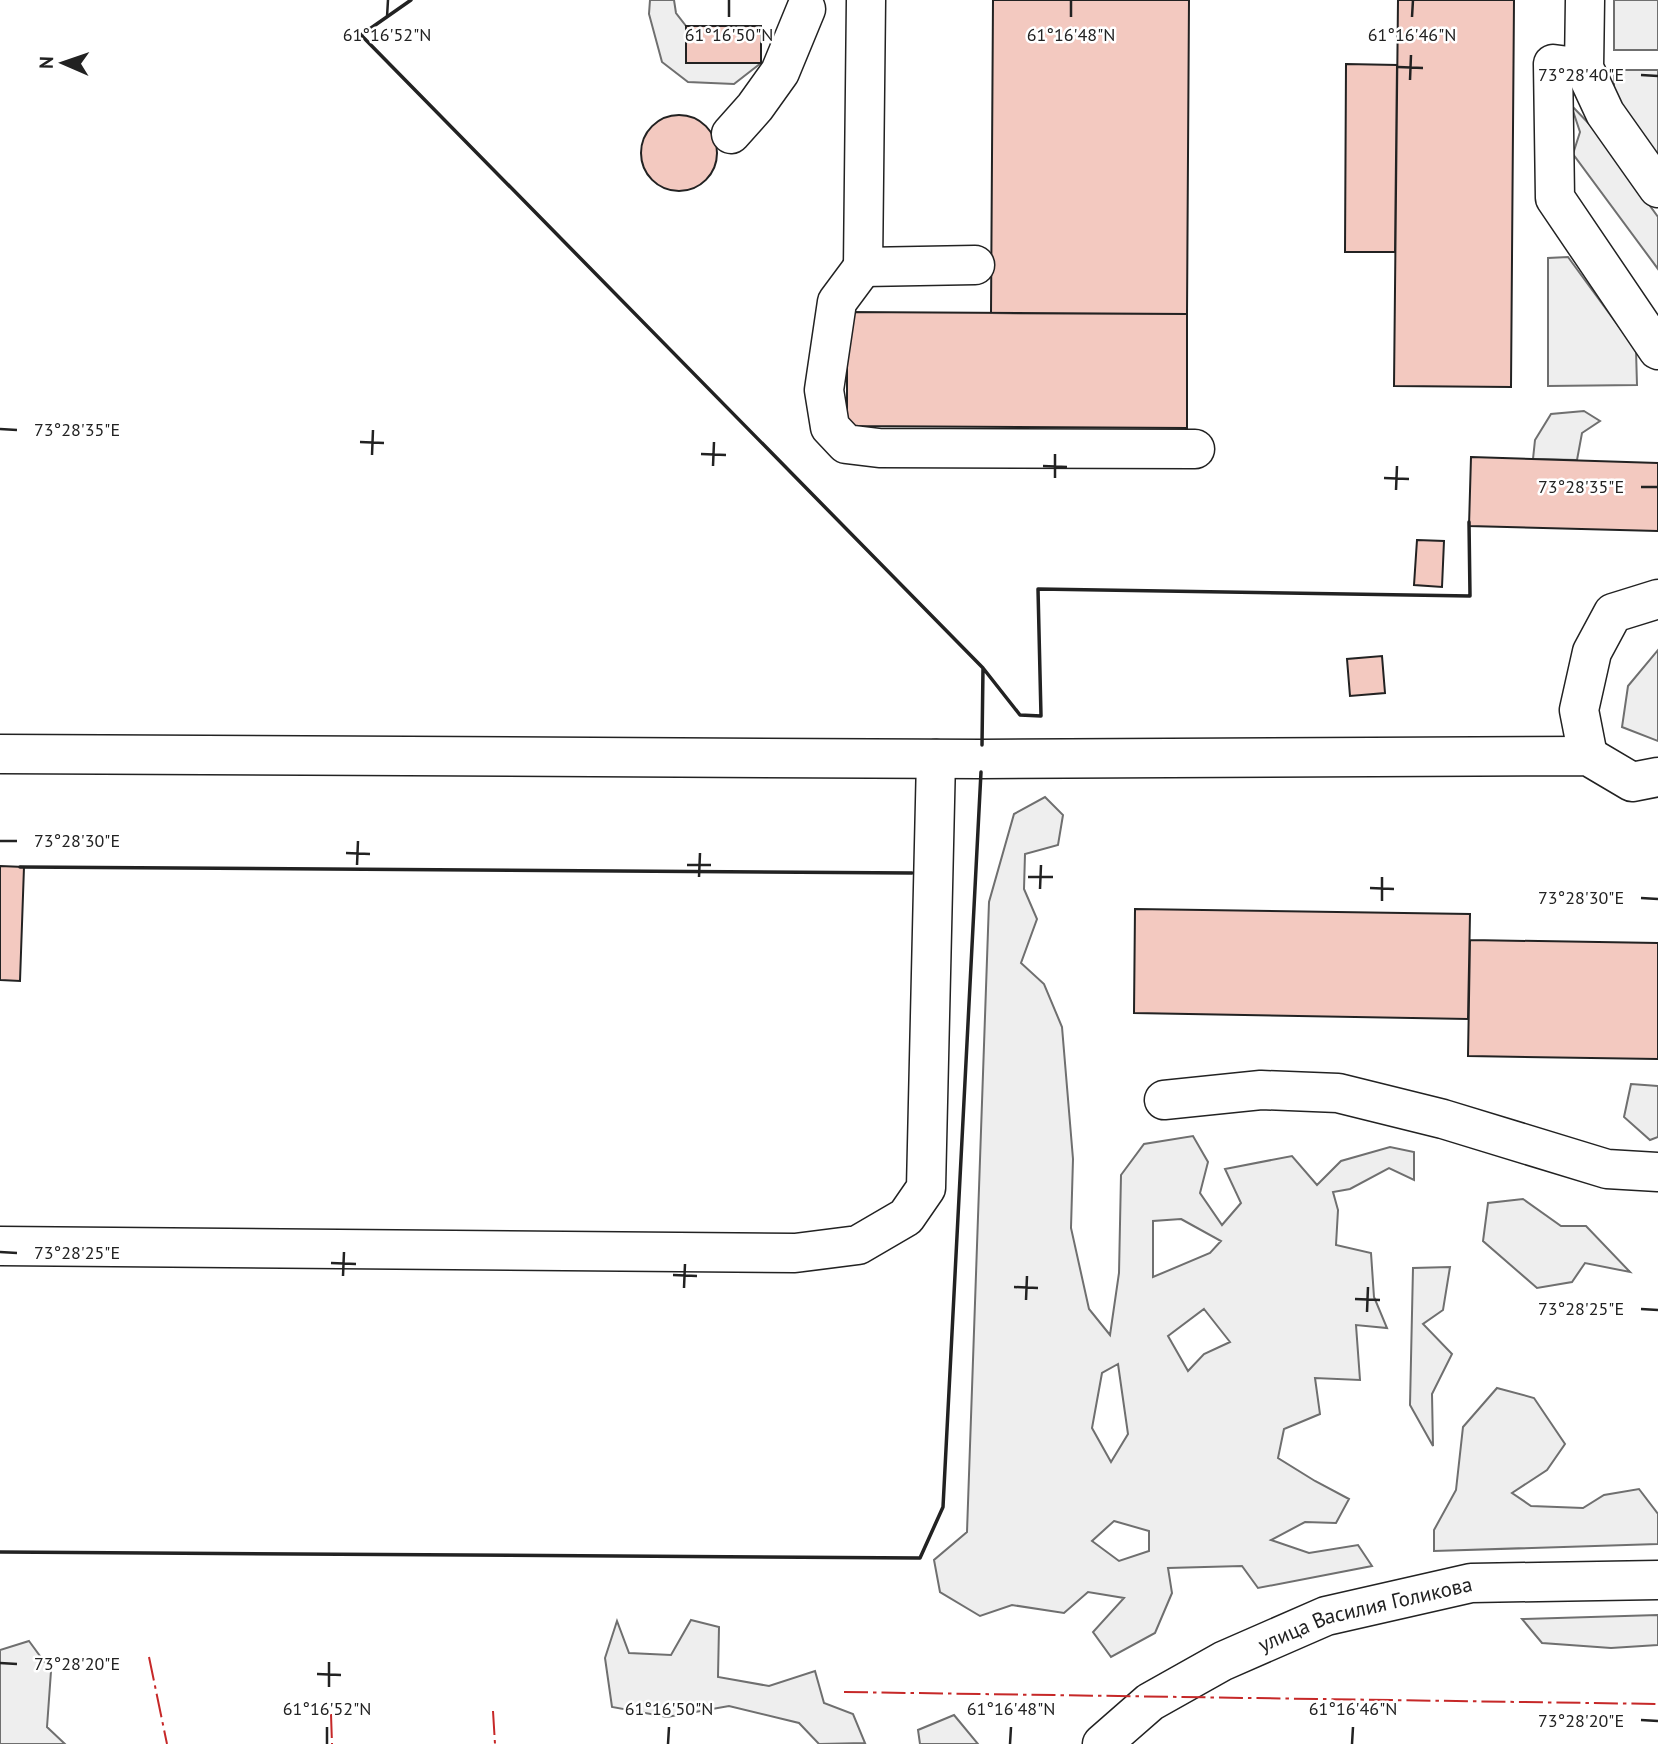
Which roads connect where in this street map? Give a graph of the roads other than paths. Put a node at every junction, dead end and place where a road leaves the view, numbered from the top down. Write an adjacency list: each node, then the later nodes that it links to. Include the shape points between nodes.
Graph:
1 (1585, 0): 4 (street)
2 (798, 4): 3 (street); 5 (street, via 779,72)
3 (866, 8): 8 (street)
4 (1584, 68): 6 (street, via 1605,113); 9 (street, via 1553,64 1555,198)
5 (731, 134)
6 (1658, 188)
7 (975, 265): 8 (street)
8 (863, 267): 10 (street, via 837,302 824,390 830,427 846,444 879,449)
9 (1658, 350)
10 (1195, 449)
11 (1658, 599): 13 (street, via 1613,613 1592,652 1579,710)
12 (0, 754): 14 (street)
13 (1588, 756): 14 (street); 15 (street, via 1632,782)
14 (936, 759): 18 (street, via 926,1188 906,1217 858,1245 796,1253)
15 (1658, 777)
16 (1164, 1100): 17 (street, via 1261,1090 1338,1093 1443,1119 1607,1169)
17 (1658, 1172)
18 (0, 1246)
19 (1658, 1580): 20 (street, улица Василия Голикова, via 1471,1583 1325,1616 1223,1661 1150,1702)
20 (1102, 1744)

